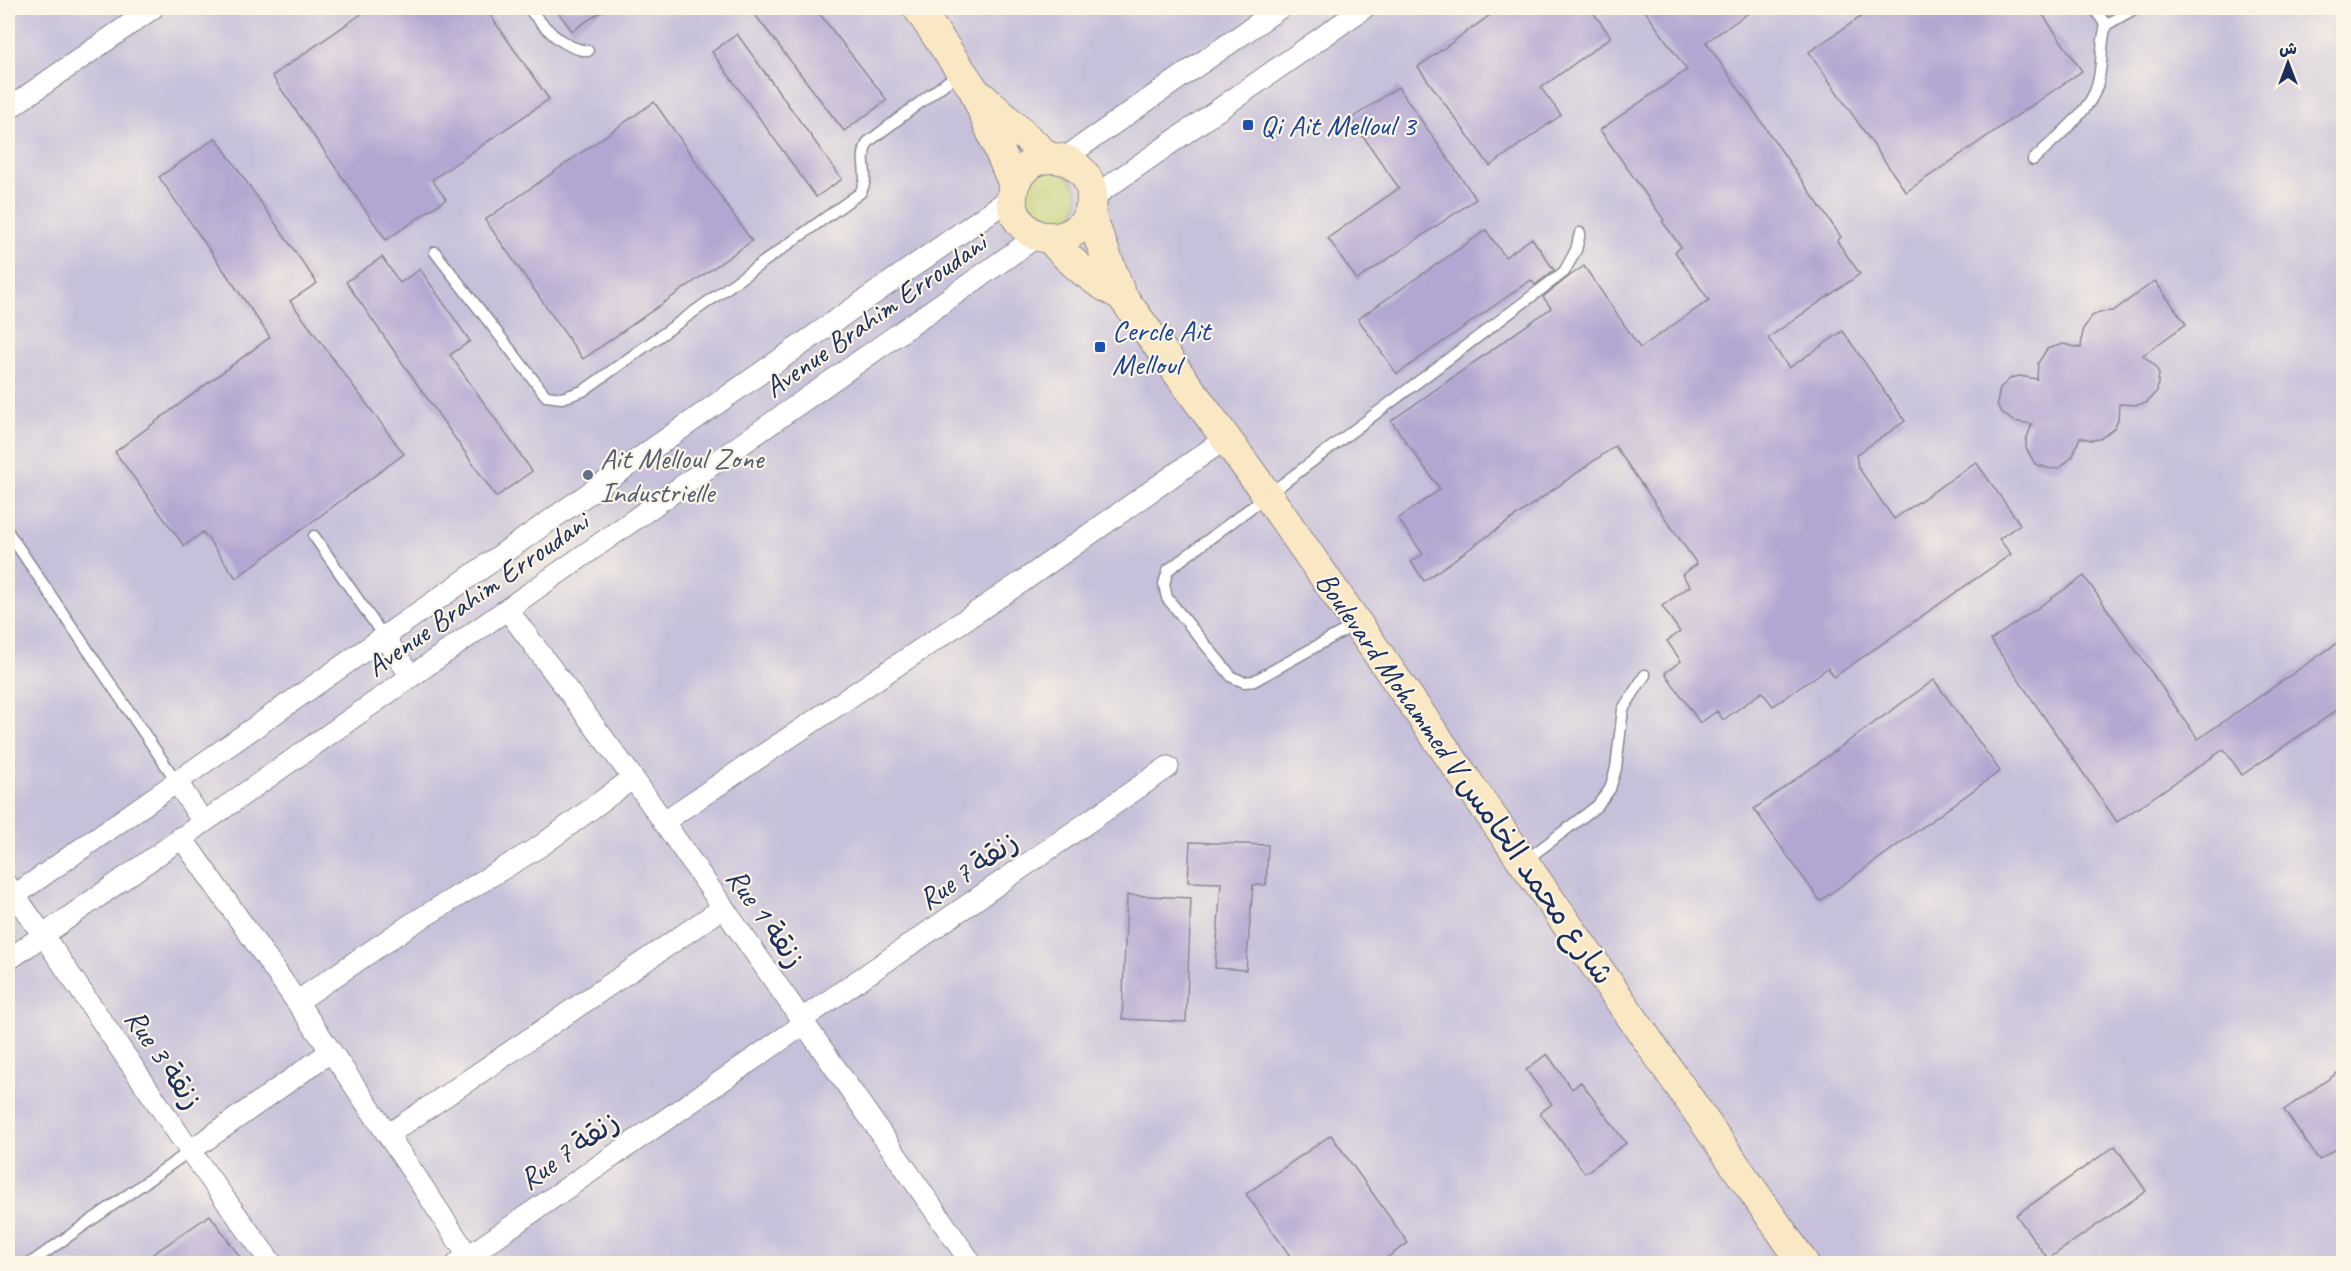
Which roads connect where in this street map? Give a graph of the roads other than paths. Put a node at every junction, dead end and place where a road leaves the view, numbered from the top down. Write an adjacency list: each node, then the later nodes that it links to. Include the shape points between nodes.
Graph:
1 (153, 8): 11 (street)
2 (528, 8): 9 (lane, via 561,42 574,50)
3 (918, 8): 10 (main road)
4 (1280, 8): 12 (street)
5 (1364, 8): 15 (street)
6 (2094, 8): 8 (lane)
7 (2136, 8): 8 (lane)
8 (2106, 26): 13 (lane, via 2098,85 2092,99)
9 (588, 51)
10 (968, 80): 12 (main road); 14 (main road); 18 (lane, via 868,142 862,157 866,177 860,193 583,391 562,398 546,396)
11 (8, 109)
12 (1056, 159): 14 (main road, via 1028,167); 15 (main road, via 1075,165 1084,174 1090,185)
13 (2033, 160)
14 (1013, 191): 17 (main road, via 1019,220 1027,229); 26 (street, Avenue Brahim Erroudani)
15 (1091, 205): 17 (main road, via 1083,224 1073,232); 19 (main road, Boulevard Mohammed V شارع محمد الخامس)
16 (1580, 233): 21 (lane, via 1564,272)
17 (1044, 236): 19 (main road, Boulevard Mohammed V شارع محمد الخامس, via 1101,285); 24 (street, Avenue Brahim Erroudani)
18 (435, 252)
19 (1121, 295): 20 (main road, Boulevard Mohammed V شارع محمد الخامس)
20 (1225, 439): 21 (main road, Boulevard Mohammed V شارع محمد الخامس); 33 (street, via 1033,574)
21 (1268, 496): 25 (main road, Boulevard Mohammed V شارع محمد الخامس); 25 (lane, via 1168,570 1164,584 1167,598 1233,677 1244,682 1254,681)
22 (8, 532): 31 (lane)
23 (314, 536): 26 (lane)
24 (507, 609): 28 (street, Avenue Brahim Erroudani); 30 (street, Rue 1 زنقة)
25 (1357, 624): 35 (main road, Boulevard Mohammed V شارع محمد الخامس)
26 (384, 637): 28 (street); 31 (street, Avenue Brahim Erroudani)
27 (1645, 675): 35 (lane, via 1623,709 1610,789 1597,806)
28 (411, 676): 32 (street, Avenue Brahim Erroudani)
29 (1168, 767): 41 (street, Rue 7 زنقة)
30 (633, 778): 33 (street, Rue 1 زنقة); 40 (street, via 542,845 410,925)
31 (177, 782): 32 (street); 36 (street, Avenue Brahim Erroudani)
32 (203, 822): 34 (street, Avenue Brahim Erroudani)
33 (663, 822): 37 (street, Rue 1 زنقة)
34 (181, 837): 38 (street, Avenue Brahim Erroudani); 40 (street)
35 (1523, 862): 49 (main road, Boulevard Mohammed V شارع محمد الخامس)
36 (10, 894): 38 (street, Rue 3 زنقة)
37 (723, 908): 41 (street, Rue 1 زنقة); 43 (street)
38 (43, 935): 39 (street, Avenue Brahim Erroudani); 44 (street, Rue 3 زنقة)
39 (8, 960)
40 (298, 1001): 42 (street)
41 (802, 1022): 45 (street, Rue 7 زنقة); 48 (street, Rue 1 زنقة)
42 (330, 1052): 43 (street); 44 (street)
43 (389, 1134): 45 (street)
44 (190, 1151): 46 (lane); 47 (street, Rue 3 زنقة)
45 (462, 1260)
46 (29, 1263)
47 (272, 1263)
48 (972, 1263)
49 (1804, 1263)

